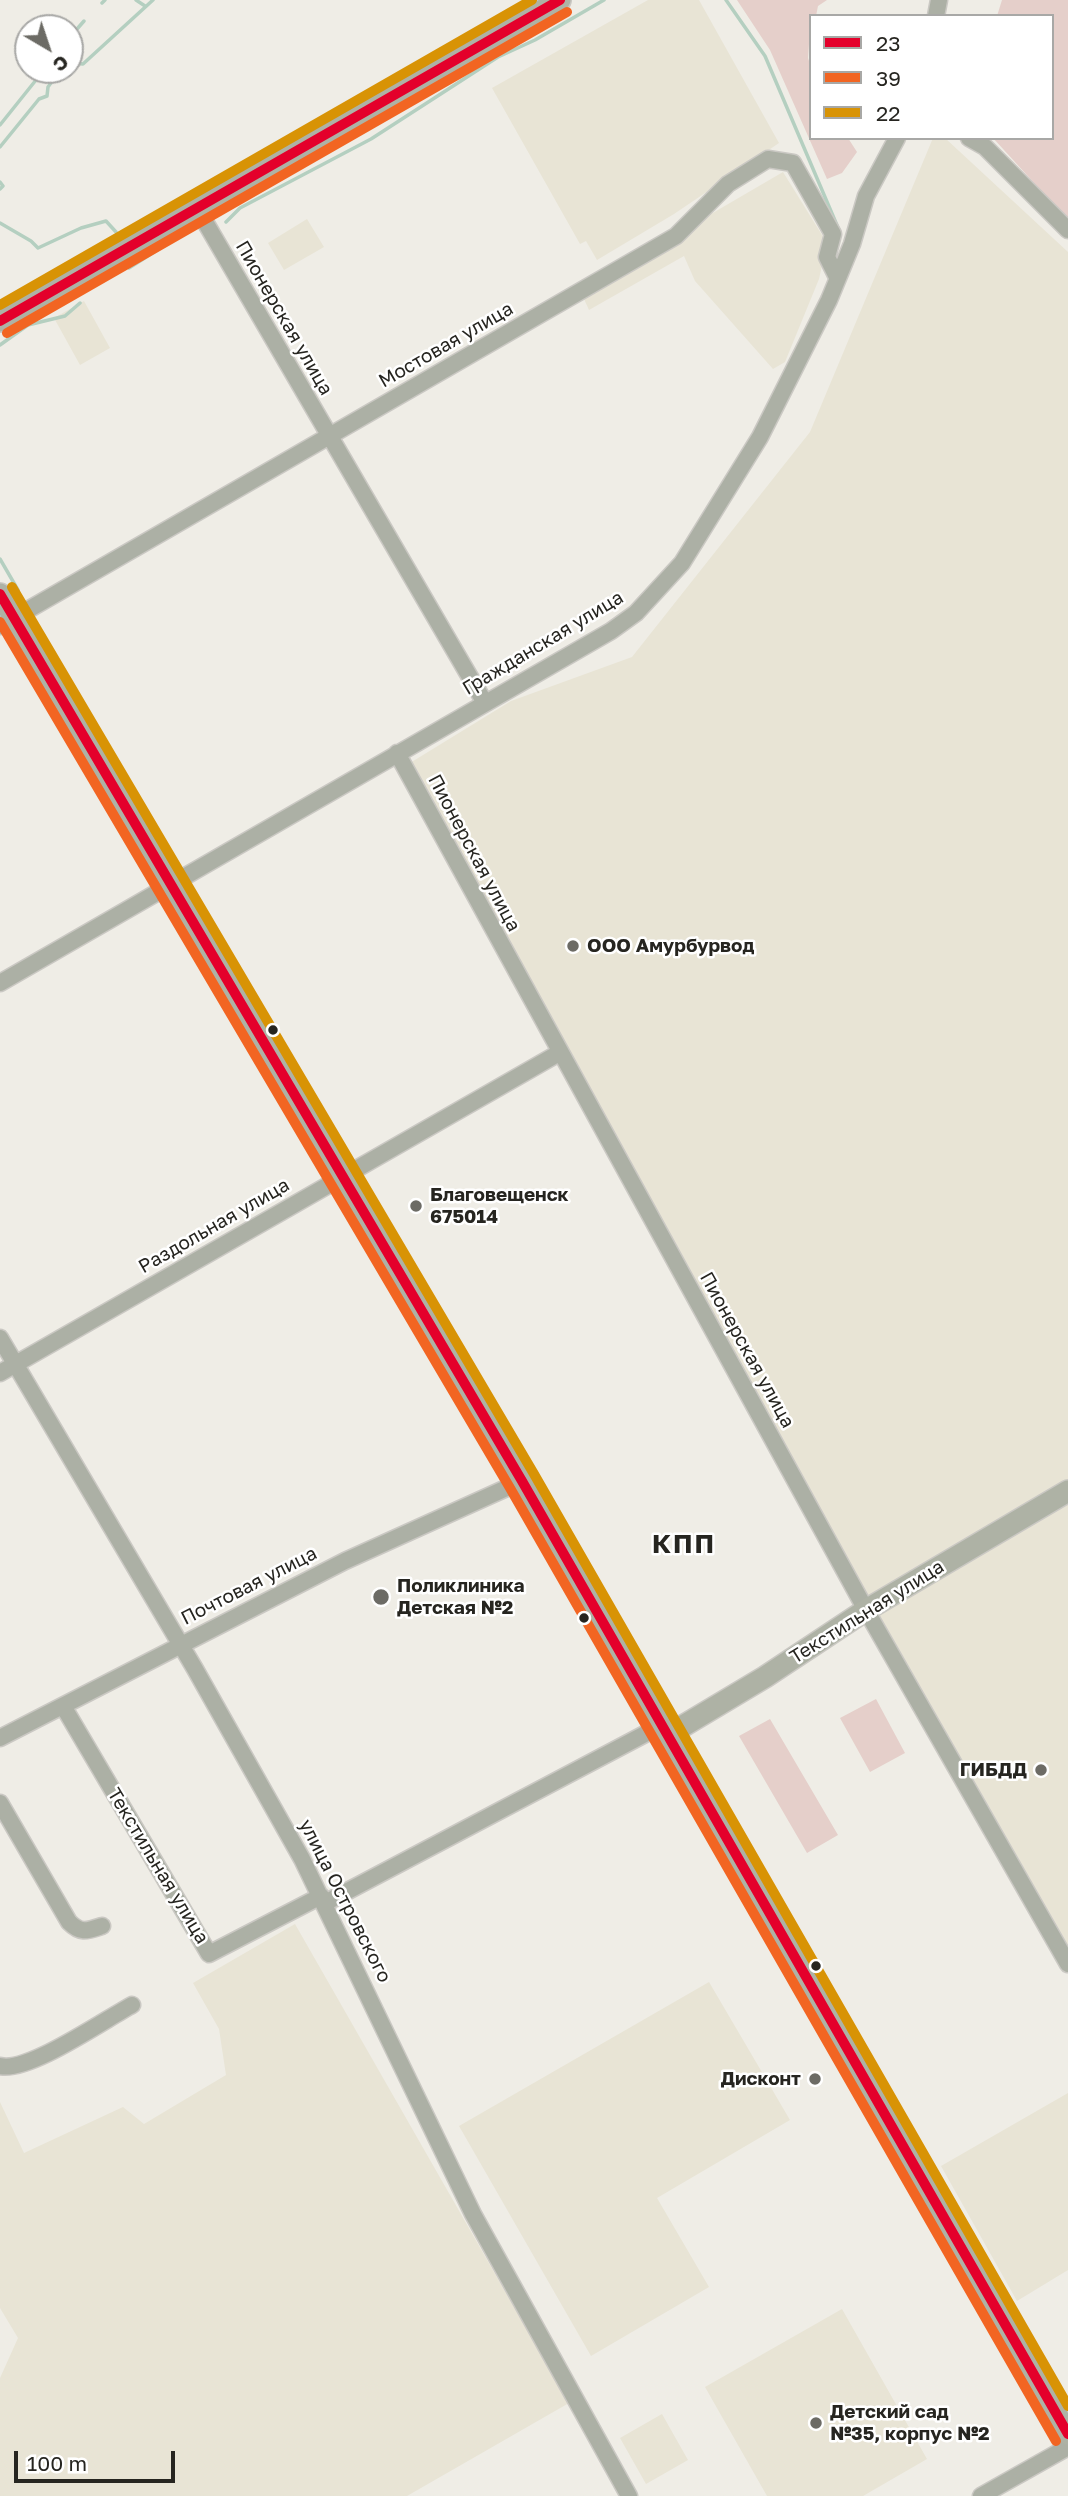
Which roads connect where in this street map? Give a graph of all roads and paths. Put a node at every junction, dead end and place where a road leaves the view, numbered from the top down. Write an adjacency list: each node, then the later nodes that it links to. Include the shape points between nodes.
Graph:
1 (561, 0): 4 (main road)
2 (900, 141): 6 (street, Гражданская улица, via 866,196)
3 (982, 143): 5 (street)
4 (197, 208): 7 (main road); 8 (street, Пионерская улица)
5 (1068, 230)
6 (837, 276): 8 (street, Мостовая улица, via 827,257 833,234 793,163 768,159 728,184 676,236); 11 (street, Гражданская улица, via 760,437 662,587 611,631)
7 (0, 321)
8 (329, 436): 10 (street, Мостовая улица); 11 (street, Пионерская улица)
9 (0, 594): 10 (main road)
10 (7, 622): 13 (main road)
11 (485, 703): 12 (street, Гражданская улица)
12 (397, 753): 13 (street, Гражданская улица); 15 (street, Пионерская улица)
13 (171, 883): 14 (street, Гражданская улица); 16 (main road)
14 (0, 983)
15 (559, 1054): 16 (street, Раздольная улица); 22 (street, Пионерская улица)
16 (344, 1176): 18 (street, Раздольная улица); 20 (main road)
17 (0, 1338): 18 (street, улица Островского)
18 (15, 1364): 19 (street, Раздольная улица); 23 (street, улица Островского)
19 (0, 1373)
20 (522, 1481): 23 (street, Почтовая улица, via 345,1561); 25 (main road)
21 (1068, 1491): 22 (main road, Текстильная улица)
22 (866, 1610): 25 (main road, Текстильная улица, via 765,1677); 30 (street, Пионерская улица)
23 (181, 1645): 24 (street, Почтовая улица); 28 (street, улица Островского)
24 (63, 1706): 26 (street, Почтовая улица); 28 (street, Текстильная улица, via 209,1954)
25 (665, 1730): 28 (street, Текстильная улица); 33 (main road)
26 (0, 1738)
27 (0, 1803): 29 (street, via 69,1922 85,1932)
28 (323, 1899): 35 (street, улица Островского, via 473,2214)
29 (102, 1926)
30 (1068, 1964)
31 (132, 2005): 32 (street, via 37,2057 16,2066)
32 (0, 2066)
33 (1068, 2434)
34 (1068, 2447): 36 (street)
35 (629, 2496)
36 (981, 2496)

